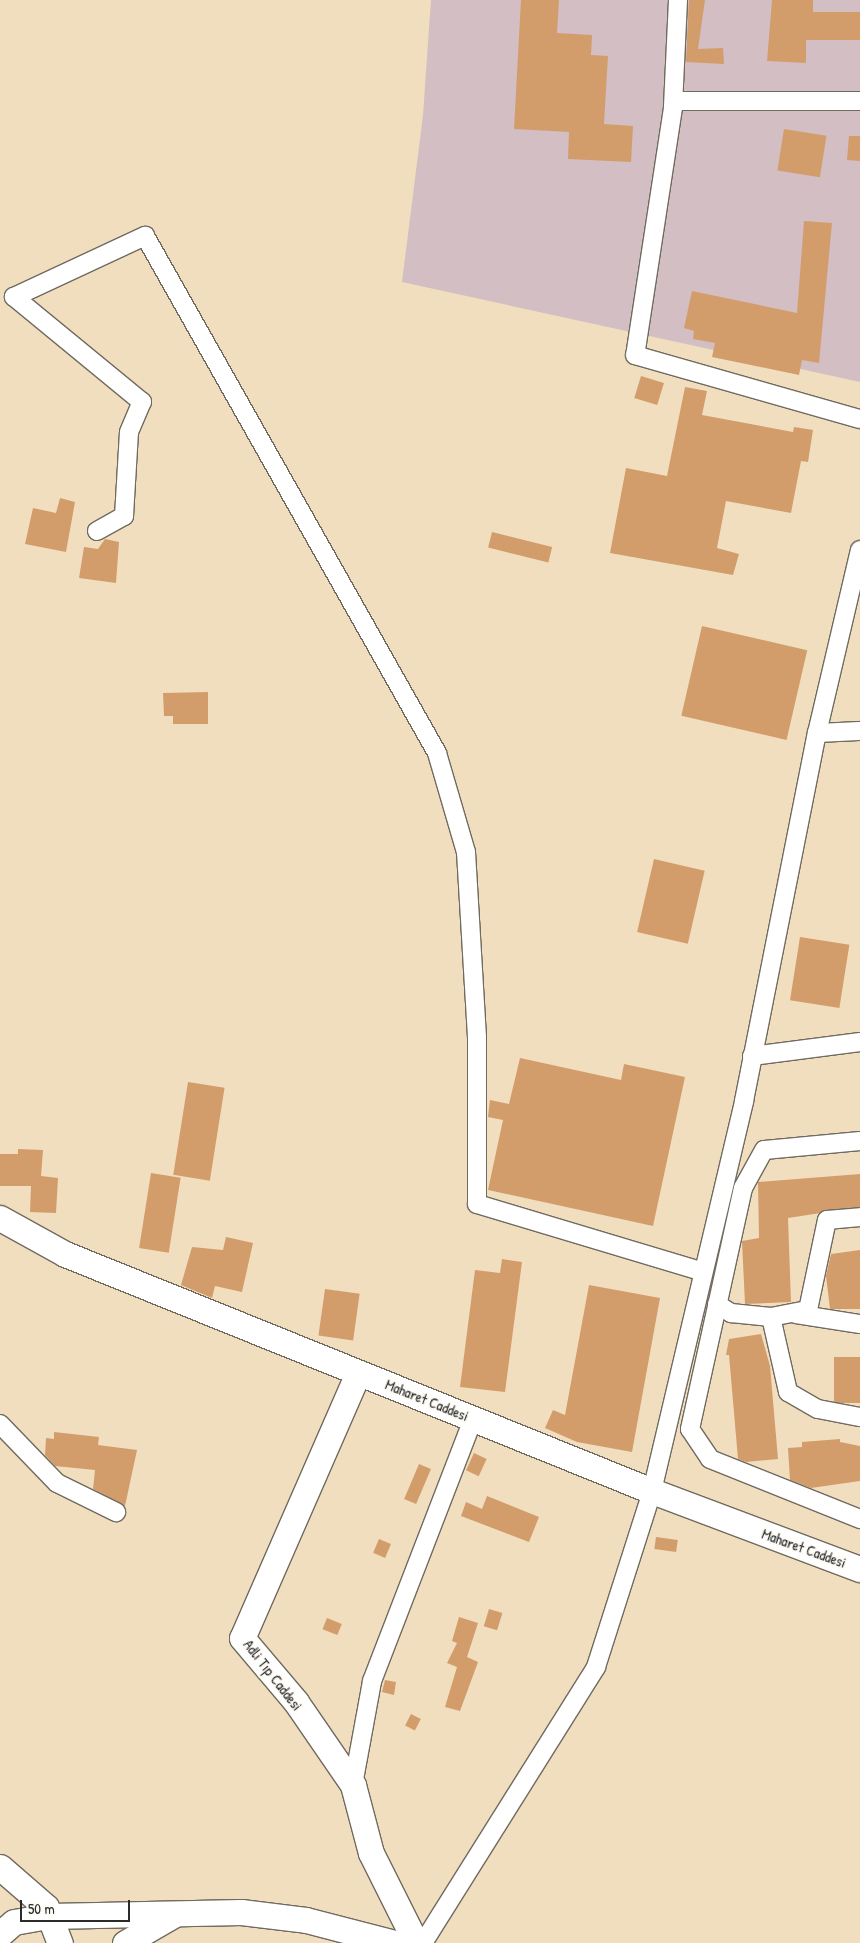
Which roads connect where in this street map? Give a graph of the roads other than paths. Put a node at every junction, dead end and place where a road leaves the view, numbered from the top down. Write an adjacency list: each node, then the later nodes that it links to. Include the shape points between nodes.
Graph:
1 (678, 0): 2 (street)
2 (674, 101): 3 (street); 4 (street, via 634,355)
3 (860, 101)
4 (860, 420)
5 (97, 531): 14 (street, via 124,516 129,432 142,402 14,297 145,236 437,753 466,852 477,1038 477,1204)
6 (860, 550): 8 (street)
7 (860, 731): 8 (street)
8 (817, 733): 10 (street)
9 (860, 1042): 10 (street)
10 (752, 1056): 14 (street)
11 (860, 1141): 15 (street, via 764,1150 743,1188)
12 (860, 1217): 17 (street, via 827,1220 808,1310)
13 (0, 1218): 21 (street, Maharet Caddesi, via 65,1254)
14 (703, 1272): 25 (street)
15 (717, 1304): 18 (street, via 731,1313); 27 (street, via 690,1430 710,1459)
16 (860, 1312): 19 (street)
17 (796, 1314): 18 (street); 19 (street)
18 (771, 1317): 22 (street, via 788,1392 818,1409)
19 (837, 1318): 20 (street)
20 (860, 1324)
21 (358, 1372): 23 (street, Maharet Caddesi); 29 (street, Adli Tıp Caddesi, via 242,1638 296,1702)
22 (860, 1417)
23 (473, 1419): 25 (street, Maharet Caddesi); 29 (street, via 372,1681)
24 (0, 1424): 26 (street, via 58,1483)
25 (652, 1491): 28 (street, Maharet Caddesi); 38 (street, via 596,1667)
26 (116, 1512)
27 (860, 1519)
28 (860, 1569)
29 (353, 1785): 37 (street, Adli Tıp Caddesi, via 370,1853)
30 (0, 1867): 32 (street)
31 (180, 1911): 32 (street); 35 (street); 36 (street, via 241,1912 306,1920)
32 (49, 1916): 33 (street, via 14,1922); 34 (street)
33 (0, 1934)
34 (60, 1943)
35 (125, 1943)
36 (394, 1943)
37 (416, 1943)
38 (423, 1943)

